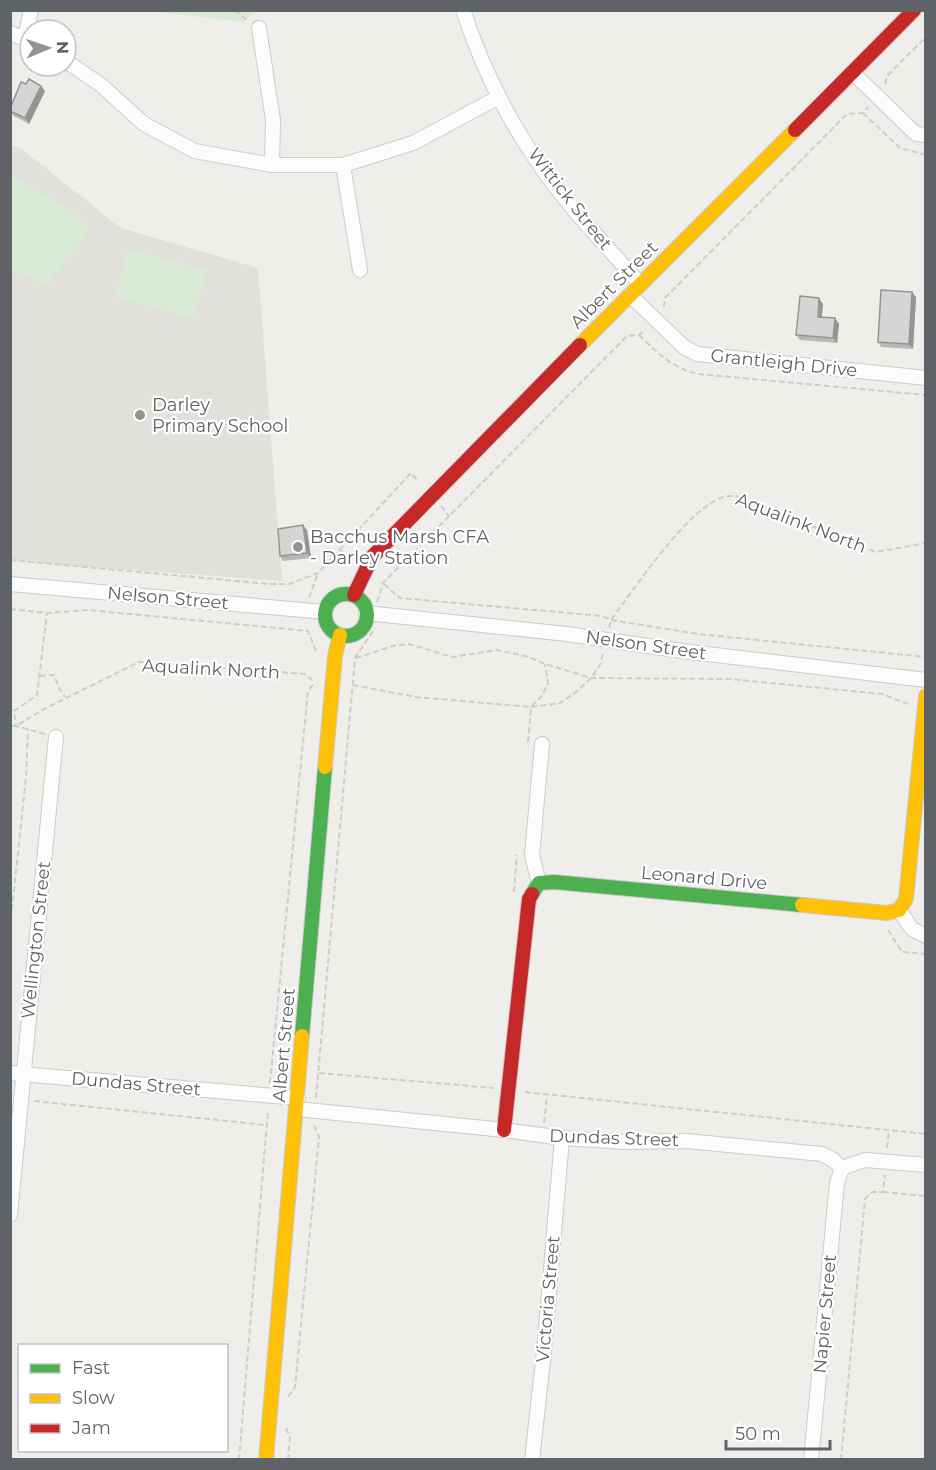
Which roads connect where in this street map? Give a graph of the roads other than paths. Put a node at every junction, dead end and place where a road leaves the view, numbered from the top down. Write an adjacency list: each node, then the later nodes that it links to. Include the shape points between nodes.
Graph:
1 (463, 10): 6 (street, Wittick Street)
2 (914, 10): 5 (street, Albert Street)
3 (259, 28): 8 (street, via 273,120)
4 (78, 70): 8 (street, via 144,124 195,151)
5 (852, 72): 7 (street, via 916,134); 11 (street, Albert Street)
6 (499, 97): 9 (street, via 413,143); 11 (street, Wittick Street, via 541,167)
7 (926, 135)
8 (272, 165): 9 (street)
9 (342, 165): 10 (street)
10 (360, 270)
11 (640, 284): 12 (street, Albert Street)
12 (630, 295): 13 (street, Grantleigh Drive, via 684,347 697,354); 15 (street, Albert Street, via 372,557)
13 (926, 378)
14 (10, 584): 16 (street, Nelson Street)
15 (354, 595): 16 (street, via 334,597); 17 (street)
16 (325, 612): 18 (street, via 328,626)
17 (371, 613): 18 (street, via 359,631); 19 (street, Nelson Street)
18 (340, 635): 28 (street, Albert Street, via 335,656)
19 (926, 680)
20 (926, 696): 21 (street)
21 (925, 704): 25 (street, via 906,899)
22 (56, 737): 27 (street, Wellington Street)
23 (542, 744): 24 (street, via 532,855)
24 (539, 884): 25 (street, Leonard Drive, via 554,882 887,913); 29 (street, via 529,899)
25 (899, 910): 26 (street, via 912,929)
26 (926, 936)
27 (16, 1074): 28 (street, Dundas Street, via 269,1096); 33 (street, Wellington Street, via 21,1098)
28 (298, 1104): 29 (street, Dundas Street, via 315,1112); 34 (street, Albert Street)
29 (504, 1130): 30 (street, Dundas Street)
30 (562, 1138): 32 (street, Dundas Street, via 687,1141 822,1154); 35 (street, Victoria Street)
31 (926, 1165): 32 (street, via 864,1160)
32 (842, 1168): 36 (street, Napier Street, via 837,1183)
33 (10, 1215)
34 (266, 1460)
35 (532, 1460)
36 (811, 1460)

